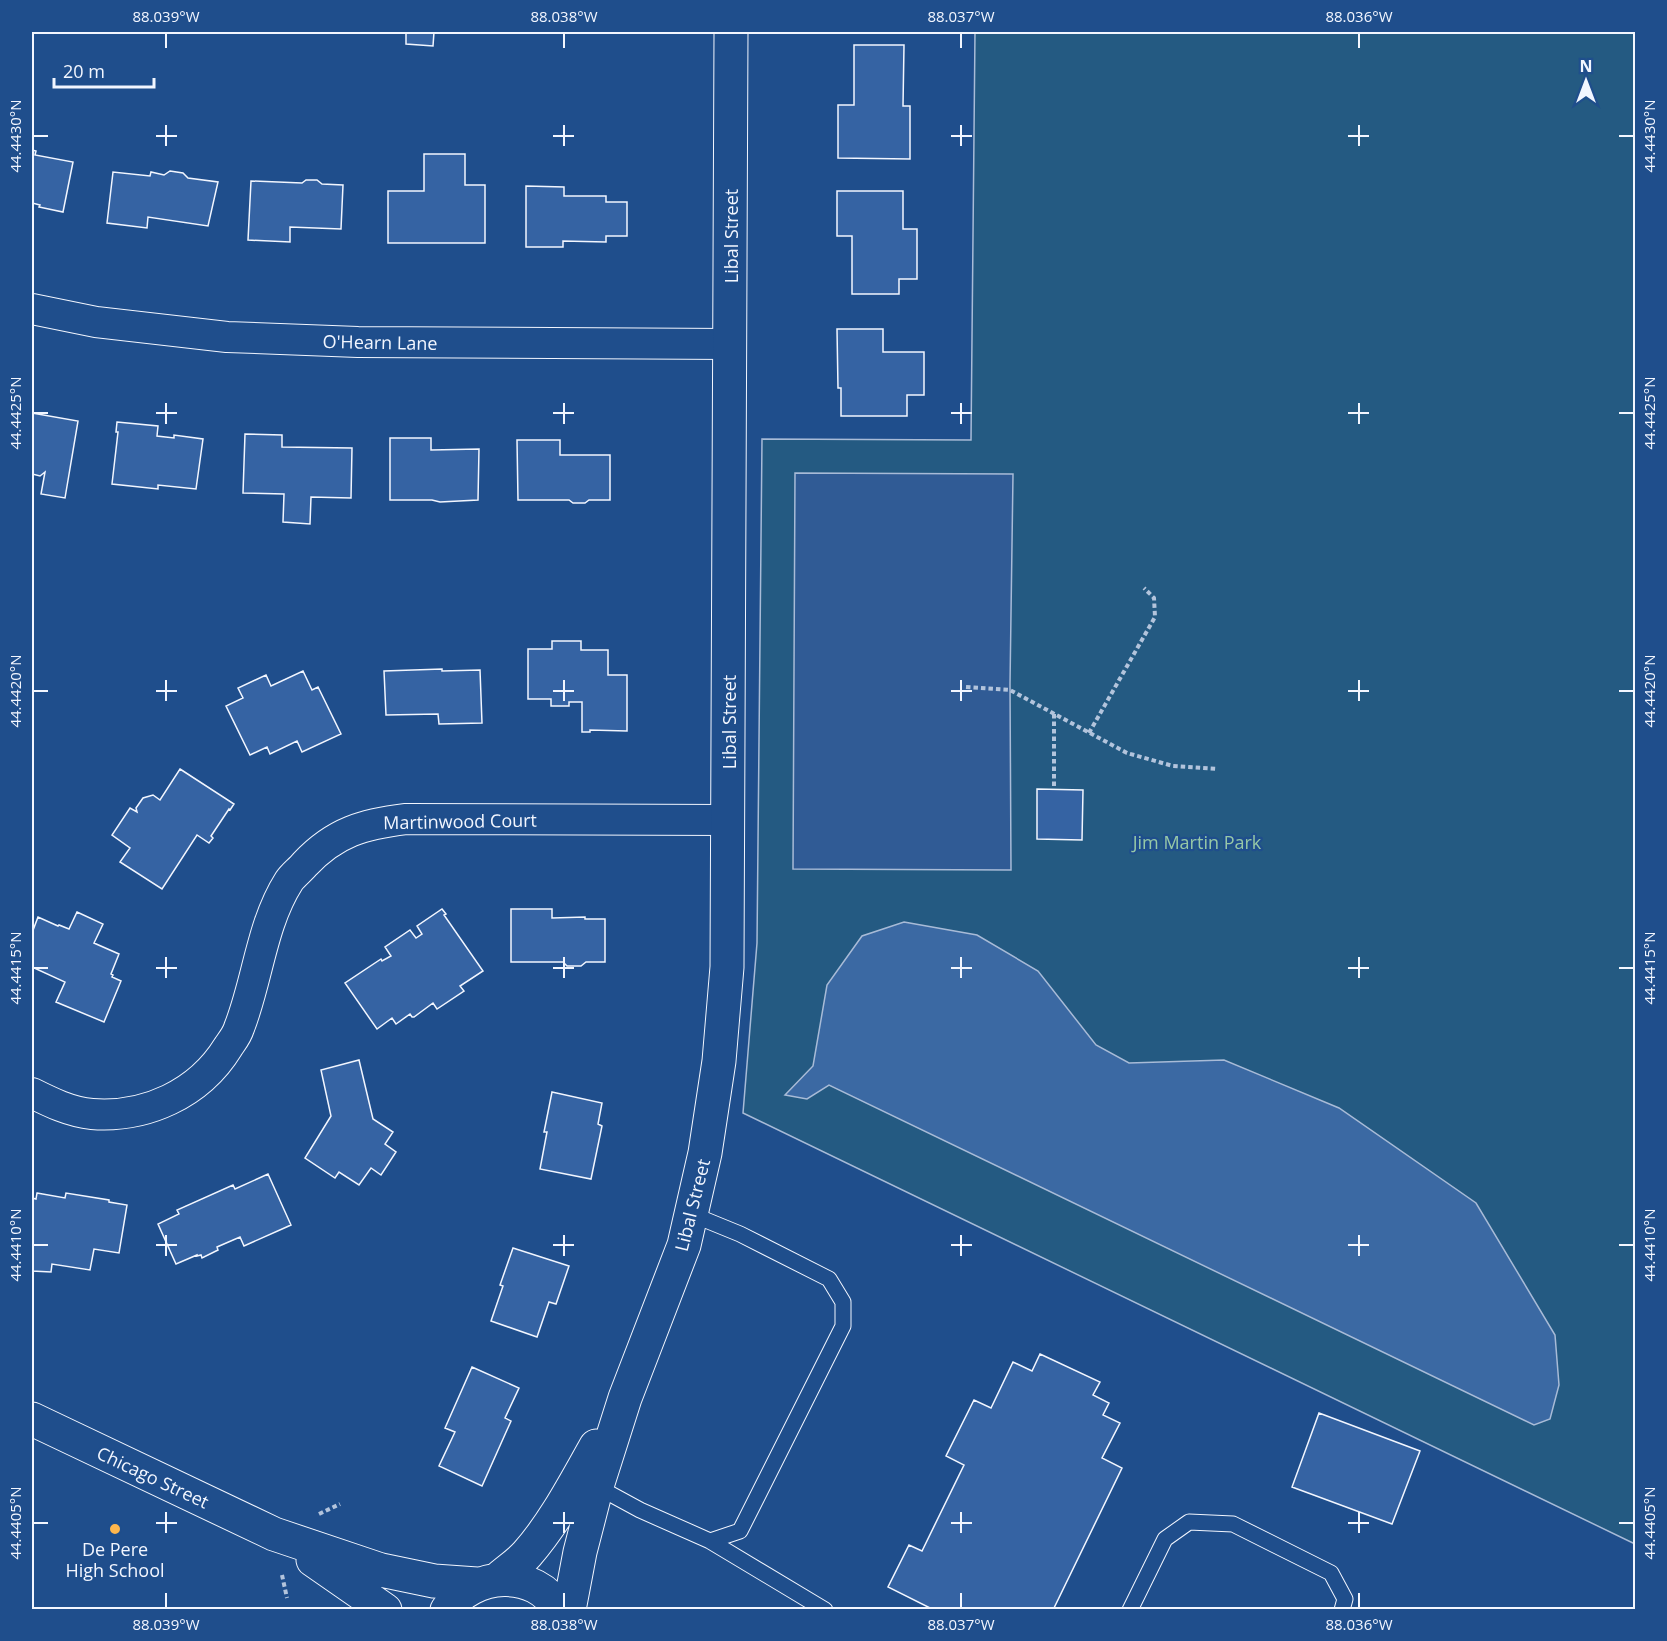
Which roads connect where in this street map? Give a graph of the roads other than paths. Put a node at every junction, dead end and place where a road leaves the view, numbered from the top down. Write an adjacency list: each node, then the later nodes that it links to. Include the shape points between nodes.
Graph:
1 (731, 32): 3 (street, Libal Street)
2 (32, 309): 3 (street, O'Hearn Lane, via 96,322 227,337 358,342)
3 (730, 344): 4 (street, Libal Street)
4 (728, 820): 5 (street, Martinwood Court, via 406,819 347,832 317,851 290,880 271,916 238,1031 220,1061 203,1078 154,1107 124,1113 90,1114 57,1106); 6 (street, Libal Street, via 727,967 719,1061)
5 (32, 1093)
6 (692, 1214): 8 (street, Libal Street, via 684,1245 625,1398); 10 (lane, via 829,1279 843,1302 843,1326 740,1531)
7 (32, 1419): 9 (street, Chicago Street)
8 (587, 1483): 10 (lane); 11 (street, Libal Street, via 557,1513 526,1556); 16 (street, Libal Street)
9 (274, 1534): 11 (street, Chicago Street, via 381,1570 434,1581); 13 (street, Chicago Street)
10 (710, 1540): 12 (lane)
11 (488, 1581): 14 (street, Libal Street, via 461,1593); 15 (street, Chicago Street, via 520,1581 540,1589)
12 (822, 1608)
13 (385, 1610)
14 (447, 1610)
15 (559, 1610)
16 (569, 1610)
17 (1130, 1610): 18 (lane, via 1165,1539 1190,1522 1233,1524 1330,1573 1345,1599)
18 (1342, 1610)

